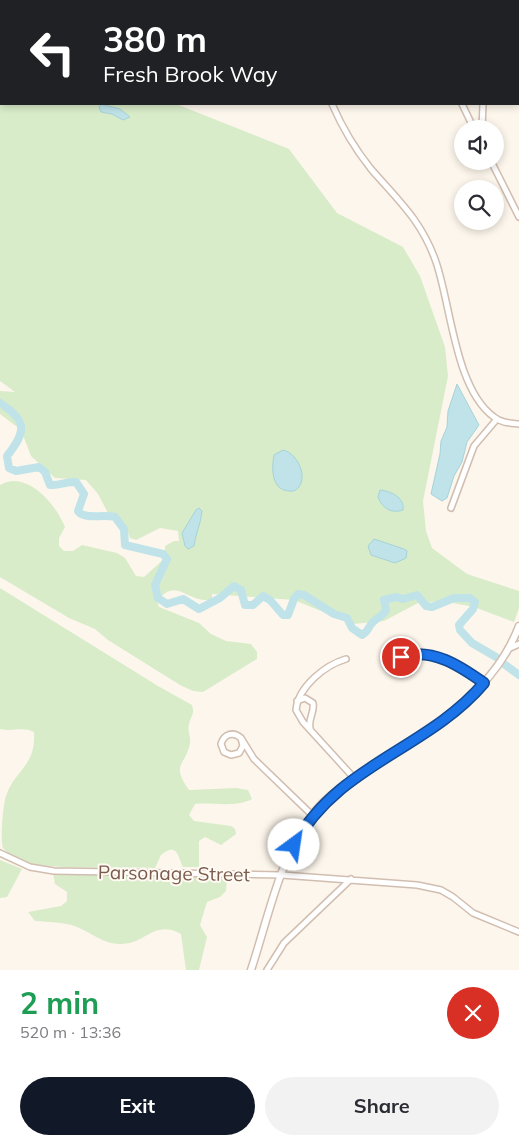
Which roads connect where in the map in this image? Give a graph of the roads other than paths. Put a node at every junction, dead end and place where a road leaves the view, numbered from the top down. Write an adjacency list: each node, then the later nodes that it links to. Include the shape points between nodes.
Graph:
1 (333, 105): 8 (street, via 356,149 403,202 425,235 438,269 465,370 482,406)
2 (462, 105): 4 (street)
3 (483, 105): 5 (street)
4 (470, 120)
5 (482, 120)
6 (496, 170): 7 (street)
7 (519, 217)
8 (497, 419): 9 (street); 10 (street, via 474,446)
9 (519, 424)
10 (451, 508)
11 (519, 626): 13 (street)
12 (519, 644): 13 (street)
13 (508, 649): 16 (street)
14 (401, 657): 16 (street, via 416,652 454,662)
15 (346, 659): 17 (street, via 330,666 313,680 300,692)
16 (484, 683): 20 (street, via 446,719)
17 (297, 702): 18 (street, via 297,713); 18 (street, via 305,698 313,703)
18 (310, 729): 20 (street)
19 (241, 738): 19 (street, via 233,734 225,736 221,744 224,752 231,755 239,753 243,746); 21 (street, via 254,759)
20 (354, 778): 21 (street)
21 (312, 815): 23 (street, via 294,845)
22 (0, 853): 23 (street, Parsonage Street, via 30,867 54,871)
23 (282, 875): 24 (street, Parsonage Street); 27 (street)
24 (351, 879): 25 (street, Parsonage Street, via 441,890 474,913); 26 (street, via 290,937)
25 (519, 932)
26 (268, 968): 28 (street)
27 (251, 970)
28 (276, 970)

